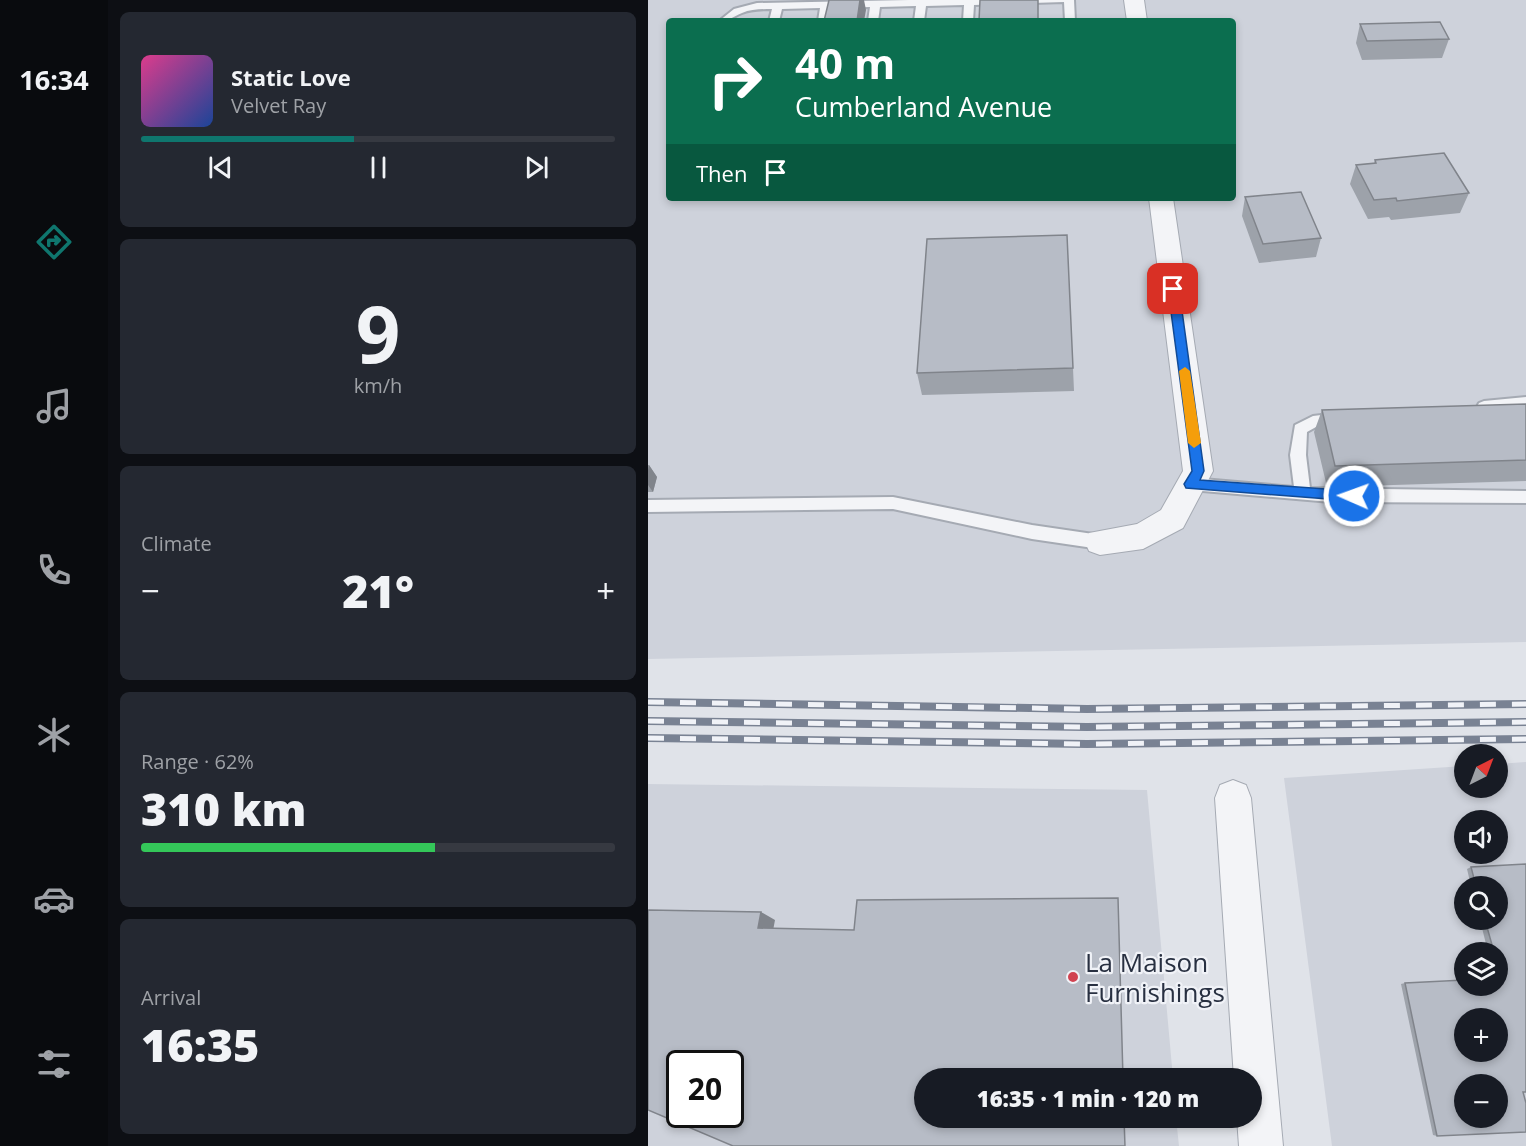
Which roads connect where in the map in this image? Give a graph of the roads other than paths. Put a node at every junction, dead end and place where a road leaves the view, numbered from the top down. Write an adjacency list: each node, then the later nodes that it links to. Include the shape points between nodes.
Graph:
1 (1062, 0): 4 (lane)
2 (1069, 0): 15 (lane)
3 (1134, 0): 16 (street)
4 (969, 2): 5 (lane); 14 (lane)
5 (921, 3): 6 (lane); 13 (lane)
6 (875, 4): 7 (lane); 12 (lane)
7 (826, 5): 8 (lane); 11 (lane)
8 (778, 6): 9 (lane, via 757,6); 10 (lane)
9 (728, 18)
10 (775, 18)
11 (824, 18)
12 (873, 18)
13 (919, 18)
14 (968, 18)
15 (1070, 18)
16 (1137, 18)
17 (1161, 201): 21 (street, via 1198,471)
18 (1526, 403): 19 (lane)
19 (1469, 408)
20 (1355, 417): 22 (lane, via 1313,422 1300,429 1298,455)
21 (1191, 484): 22 (lane); 25 (street, via 1172,519 1143,536)
22 (1303, 493): 23 (lane)
23 (1526, 496)
24 (648, 506): 25 (lane, via 893,503)
25 (1100, 542)
26 (1233, 798): 27 (street)
27 (1261, 1146)

